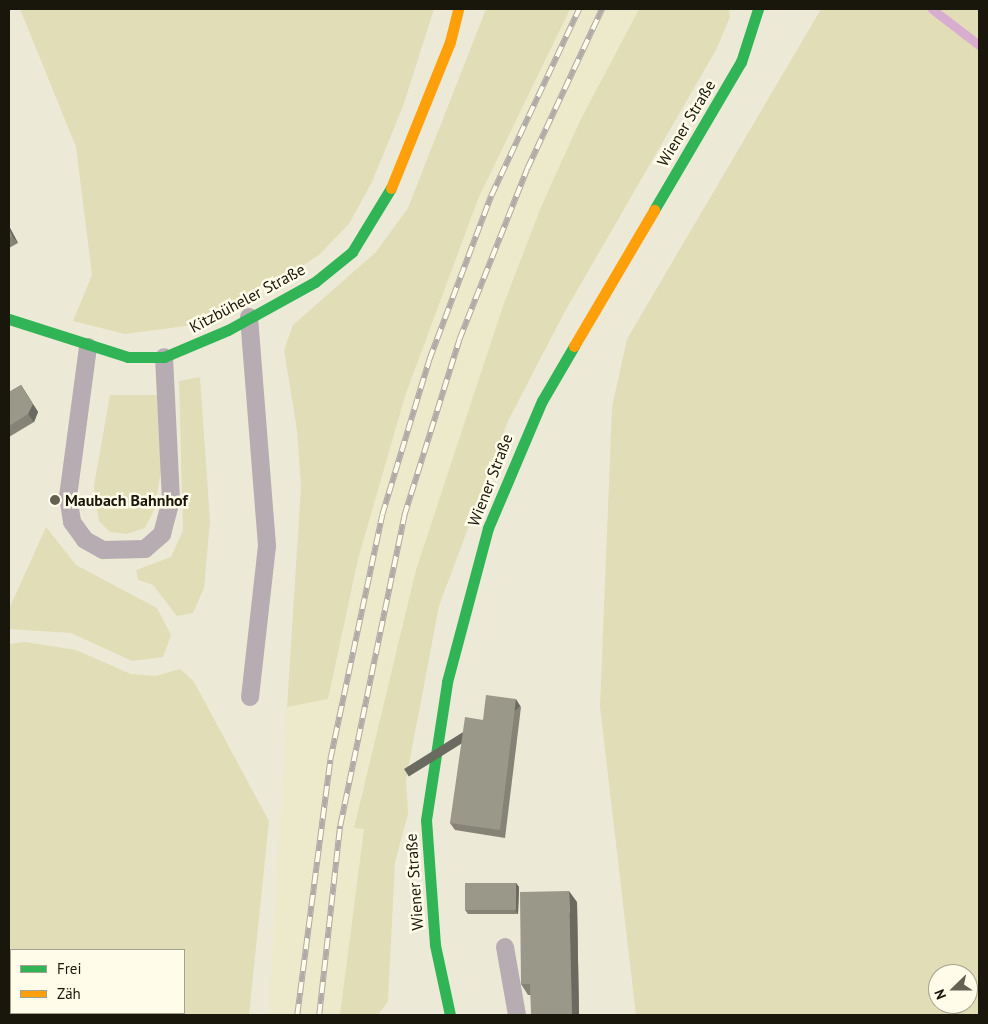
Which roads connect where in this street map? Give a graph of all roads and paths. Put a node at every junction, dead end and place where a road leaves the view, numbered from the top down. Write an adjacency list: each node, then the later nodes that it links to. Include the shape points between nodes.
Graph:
1 (458, 9): 3 (street, Kitzbüheler Straße, via 450,42 423,114 379,211 352,252 330,270)
2 (758, 9): 9 (street, Wiener Straße, via 741,62 542,401 488,528 447,682 426,820 435,945)
3 (249, 318): 6 (street, Kitzbüheler Straße); 7 (lane, via 267,546)
4 (9, 319): 5 (street, Kitzbüheler Straße, via 34,320)
5 (88, 347): 6 (street, Kitzbüheler Straße, via 128,357); 6 (lane, via 68,496 72,522 85,540 103,550 145,549 162,534 170,500)
6 (164, 357)
7 (250, 697)
8 (505, 947): 10 (lane)
9 (450, 1015)
10 (517, 1015)

